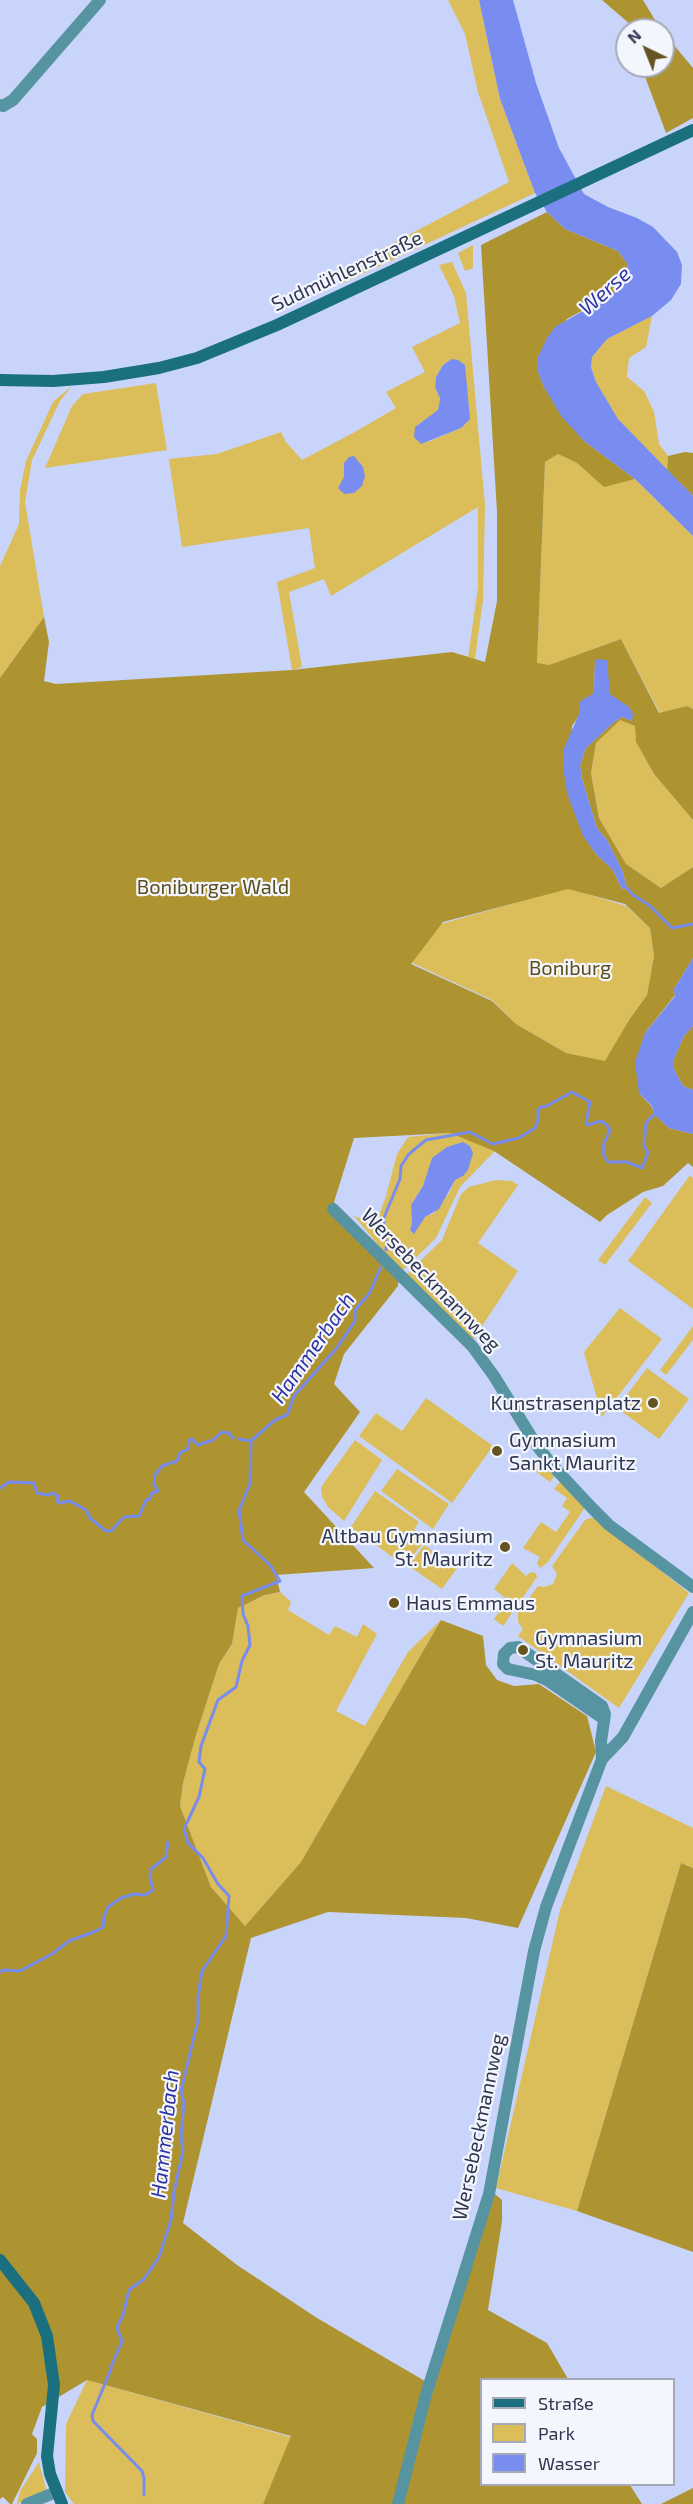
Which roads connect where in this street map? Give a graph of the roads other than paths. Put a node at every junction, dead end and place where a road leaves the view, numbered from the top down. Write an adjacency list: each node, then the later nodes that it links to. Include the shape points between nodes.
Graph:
1 (100, 0): 2 (street, via 14,100)
2 (0, 105)
3 (693, 130): 4 (street, Sudmühlenstraße, via 268,329 197,358 104,377)
4 (0, 380)
5 (333, 1209): 6 (street, Wersebeckmannweg, via 472,1346 535,1443 592,1508)
6 (693, 1587)
7 (693, 1612): 9 (street, Wersebeckmannweg, via 623,1737)
8 (604, 1719): 8 (street, via 605,1710 598,1702 523,1650 514,1647 504,1654 502,1664 508,1669 547,1680); 9 (street, Wersebeckmannweg)
9 (602, 1760): 13 (street, Wersebeckmannweg, via 538,1931 489,2194 424,2398)
10 (0, 2260): 11 (street, via 34,2303 48,2336 54,2385 47,2456)
11 (59, 2498): 12 (street)
12 (27, 2504)
13 (398, 2504)

